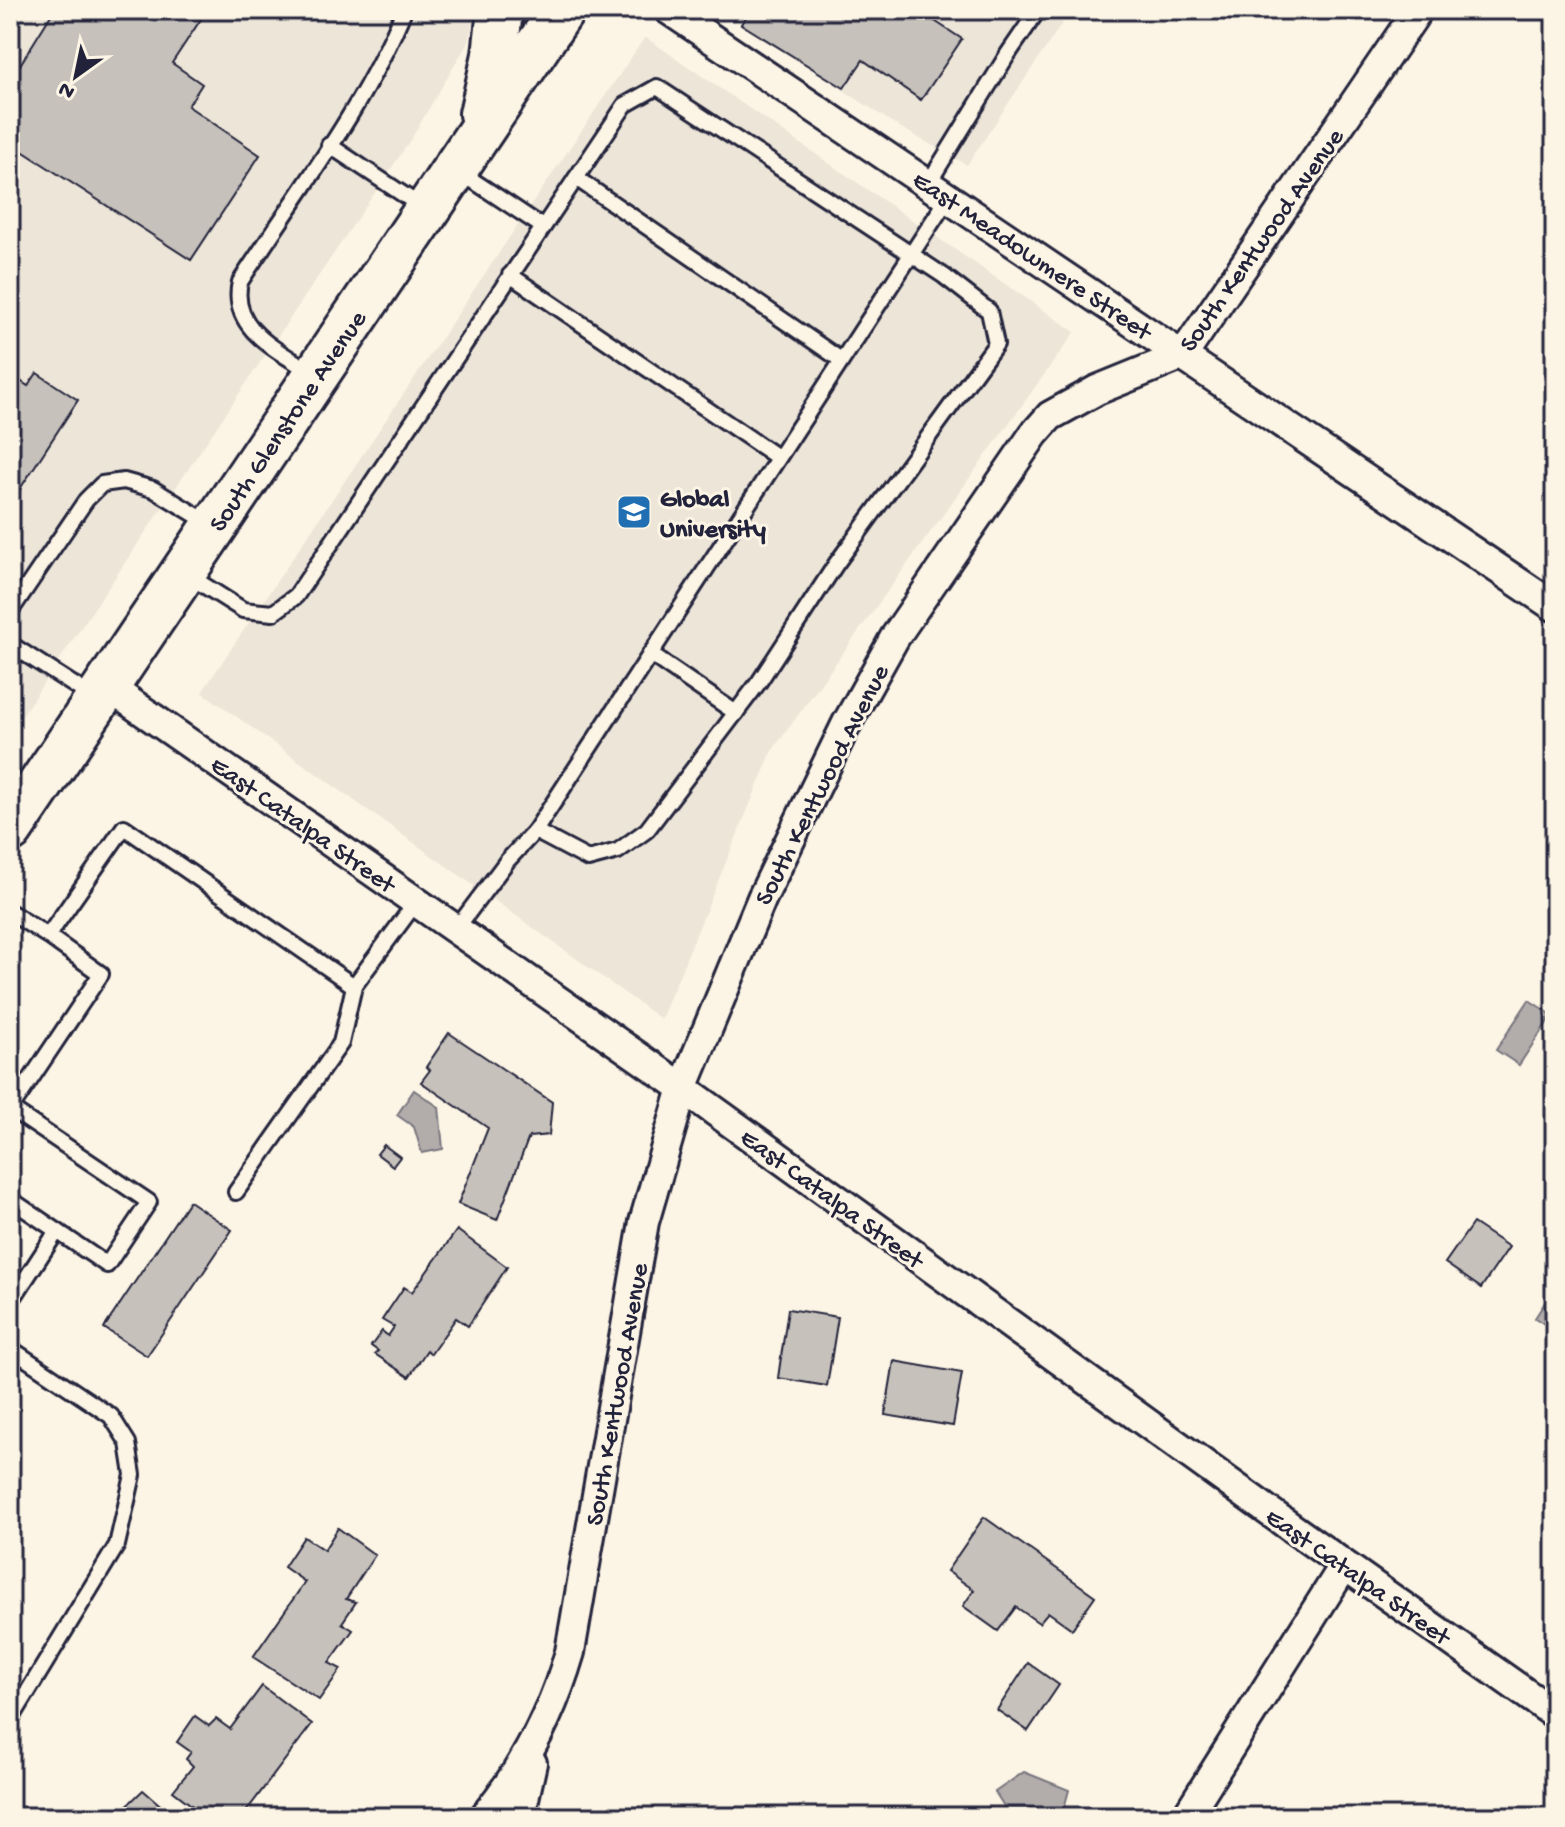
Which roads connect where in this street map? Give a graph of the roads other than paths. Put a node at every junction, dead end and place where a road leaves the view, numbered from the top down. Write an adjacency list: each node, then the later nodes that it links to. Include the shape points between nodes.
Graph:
1 (404, 10): 7 (lane, via 367,88)
2 (500, 10): 8 (main road, via 489,89)
3 (562, 10): 8 (main road, South Glenstone Avenue)
4 (1038, 10): 10 (lane, via 1008,54)
5 (1418, 10): 15 (street, South Kentwood Avenue)
6 (687, 15): 10 (street, East Meadowmere Street)
7 (329, 145): 11 (lane); 17 (lane, via 240,282 236,298 256,335)
8 (466, 153): 11 (main road, South Glenstone Avenue); 12 (lane)
9 (576, 178): 12 (lane); 13 (lane, via 625,105 657,87); 16 (lane)
10 (938, 191): 13 (lane); 15 (street, East Meadowmere Street)
11 (427, 210): 17 (main road, South Glenstone Avenue)
12 (543, 227): 14 (lane)
13 (910, 253): 16 (lane); 26 (lane, via 989,311 996,344 836,564)
14 (510, 275): 18 (lane); 20 (lane, via 296,596 273,613 243,610)
15 (1183, 355): 21 (street, East Meadowmere Street); 34 (street, South Kentwood Avenue, via 1097,390 1050,416 955,546 895,637 803,810)
16 (841, 360): 18 (lane)
17 (316, 376): 19 (main road, South Glenstone Avenue)
18 (777, 457): 24 (lane)
19 (214, 527): 20 (main road, South Glenstone Avenue); 22 (lane, via 153,489 124,481 102,484)
20 (184, 572): 25 (main road, South Glenstone Avenue)
21 (1555, 607)
22 (10, 612)
23 (10, 644): 25 (lane)
24 (650, 654): 26 (lane); 28 (lane)
25 (102, 693): 27 (main road, South Glenstone Avenue); 29 (street, East Catalpa Street)
26 (736, 713): 28 (lane, via 647,830 618,851 588,859)
27 (13, 820)
28 (535, 831): 31 (lane)
29 (416, 902): 31 (street, East Catalpa Street); 33 (lane)
30 (10, 912): 32 (lane)
31 (456, 929): 34 (street, East Catalpa Street)
32 (48, 936): 33 (lane, via 124,827); 35 (lane, via 101,974)
33 (354, 986): 36 (lane, via 341,1043)
34 (683, 1088): 41 (street, East Catalpa Street); 44 (street, South Kentwood Avenue, via 644,1222 570,1652)
35 (10, 1110): 38 (lane, via 149,1202 107,1265)
36 (236, 1192)
37 (10, 1199): 38 (lane)
38 (57, 1231): 39 (lane)
39 (10, 1303)
40 (10, 1348): 43 (lane, via 111,1416 128,1443 133,1475 117,1545)
41 (1344, 1566): 42 (street, East Catalpa Street); 47 (street)
42 (1555, 1714)
43 (10, 1721)
44 (540, 1736): 45 (street, South Kentwood Avenue); 46 (street, South Kentwood Avenue)
45 (484, 1817)
46 (520, 1817)
47 (1186, 1817)

